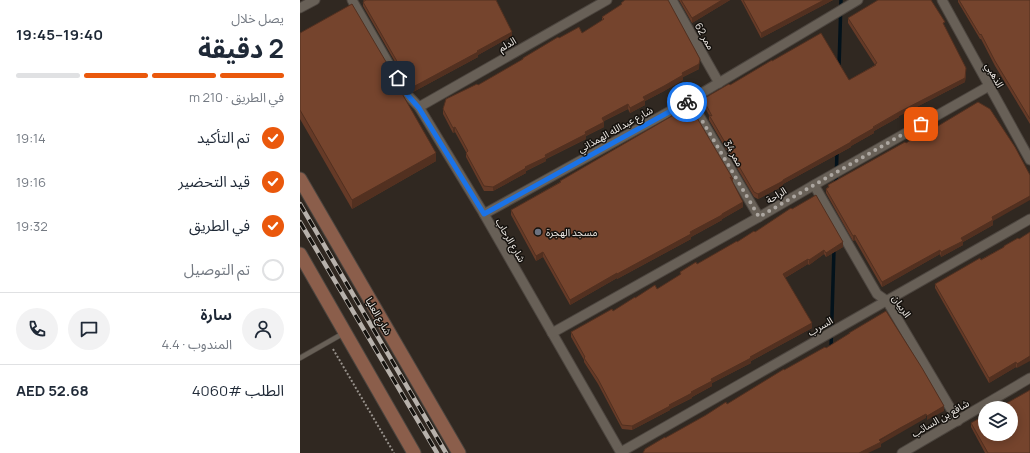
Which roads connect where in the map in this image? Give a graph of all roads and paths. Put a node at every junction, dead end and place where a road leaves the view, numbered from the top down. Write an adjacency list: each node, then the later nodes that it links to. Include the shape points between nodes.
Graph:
1 (315, 0): 7 (street)
2 (352, 0): 11 (street, شارع الرحاب, via 405,92)
3 (607, 0): 11 (street, الدلم)
4 (672, 0): 8 (street, ممر 62)
5 (858, 0): 8 (street, شارع عبدالله الهمذاني)
6 (942, 0): 9 (street, الذهبي)
7 (300, 8)
8 (719, 83): 10 (street, شارع عبدالله الهمذاني)
9 (989, 86): 12 (street, الذهبي); 14 (street, الراحة)
10 (690, 100): 15 (street, شارع عبدالله الهمذاني); 16 (street, ممر 34)
11 (419, 108): 15 (street, شارع الرحاب)
12 (1030, 160)
13 (300, 180): 30 (main road, شارع العليا)
14 (814, 185): 16 (street, الراحة); 19 (street, الربيان, via 877,294)
15 (484, 214): 21 (street, شارع الرحاب)
16 (759, 217): 21 (street, الراحة)
17 (1030, 219): 19 (street, السرب)
18 (300, 254): 20 (main road)
19 (887, 301): 25 (street, الربيان); 27 (street, السرب)
20 (345, 333): 22 (lane); 29 (main road)
21 (552, 333): 27 (street, شارع الرحاب)
22 (329, 342): 23 (lane); 28 (path)
23 (300, 358)
24 (1030, 378): 25 (street, شافع بن السائب)
25 (958, 421): 26 (street, شافع بن السائب)
26 (915, 450): 31 (street, شافع بن السائب)
27 (621, 452)
28 (394, 453)
29 (414, 453)
30 (459, 453)
31 (902, 453)

